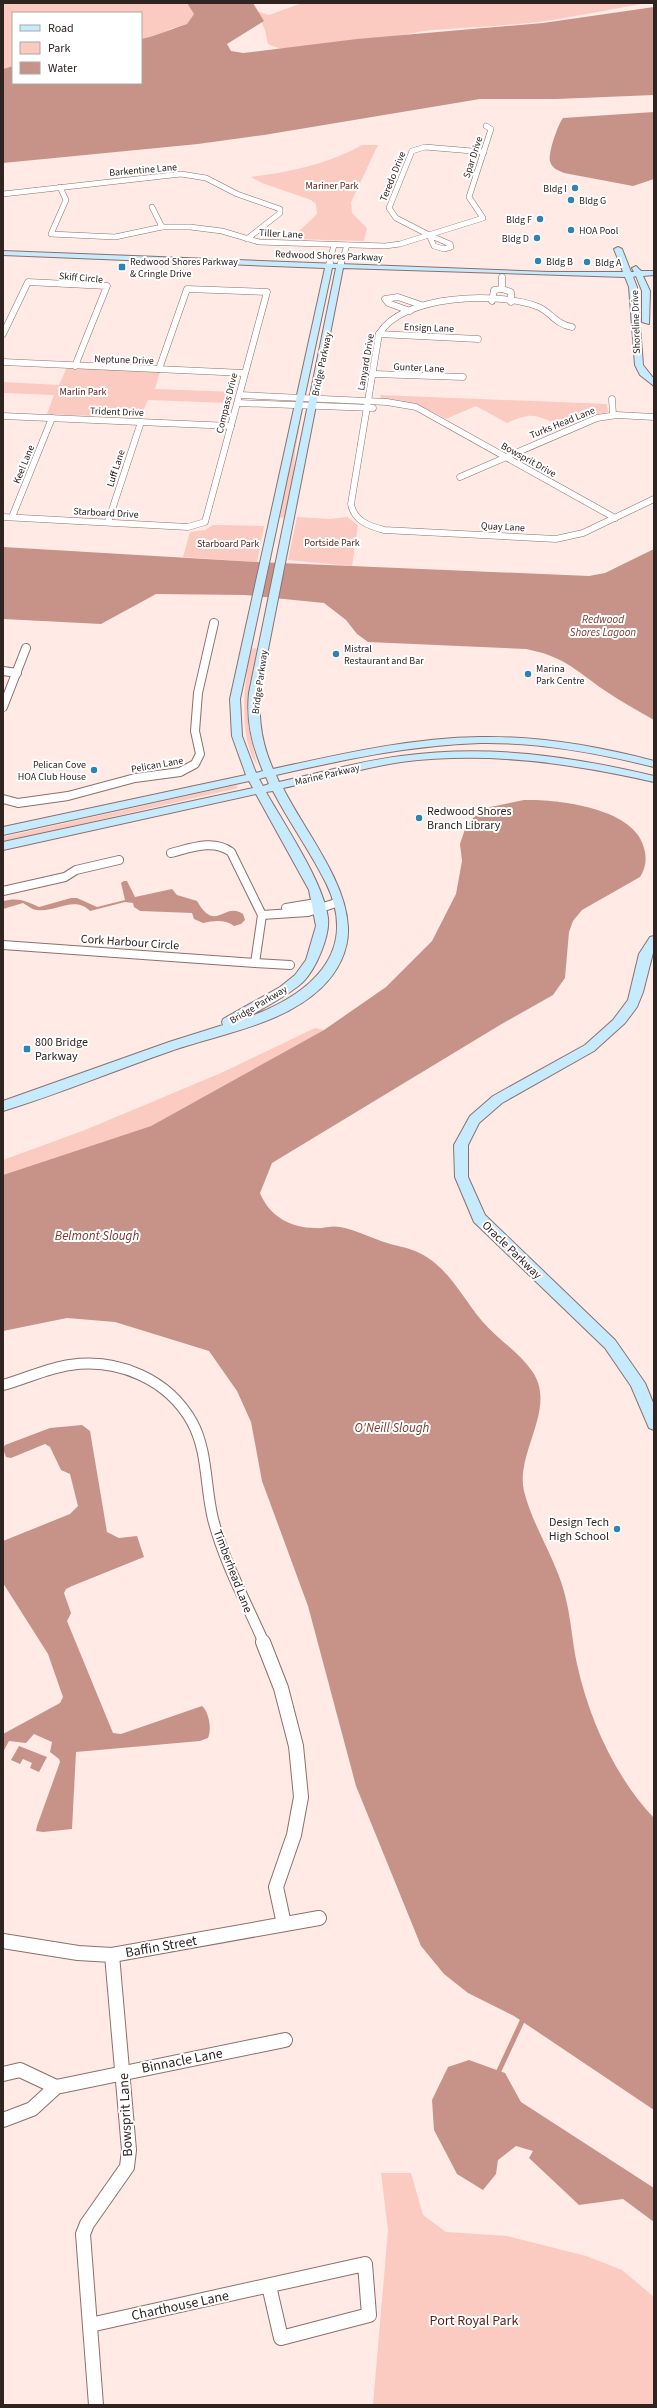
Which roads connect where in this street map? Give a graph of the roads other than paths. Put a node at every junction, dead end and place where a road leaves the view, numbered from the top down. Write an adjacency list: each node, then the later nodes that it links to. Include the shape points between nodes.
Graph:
1 (486, 126): 2 (street, Spar Drive, via 491,129)
2 (484, 152): 5 (street, Spar Drive); 8 (street, Teredo Drive, via 428,147 412,151 389,208 396,218)
3 (60, 187): 4 (street, Barkentine Lane); 7 (street, Tiller Lane, via 66,200 51,234 115,237); 9 (street, Barkentine Lane, via 167,174 206,178 237,194 280,209 280,213)
4 (3, 194)
5 (469, 197): 8 (street, Tiller Lane, via 484,218)
6 (152, 207): 7 (street)
7 (162, 227): 9 (street, Tiller Lane, via 202,228)
8 (429, 235): 11 (street, Tiller Lane, via 389,246)
9 (247, 239): 10 (street, Tiller Lane)
10 (334, 245): 11 (street, Tiller Lane); 14 (street, Bridge Parkway)
11 (346, 245): 15 (street, Bridge Parkway)
12 (3, 253): 14 (street, Redwood Shores Parkway)
13 (3, 258): 14 (street, Redwood Shores Parkway)
14 (328, 268): 15 (street, Redwood Shores Parkway); 42 (street, Bridge Parkway)
15 (340, 268): 17 (street, Redwood Shores Parkway); 18 (street, Redwood Shores Parkway); 44 (street, Bridge Parkway)
16 (654, 273): 19 (street, Redwood Shores Parkway)
17 (502, 277): 18 (street, Redwood Shores Parkway); 21 (street)
18 (631, 278): 19 (street, Redwood Shores Parkway); 19 (street, Shoreline Drive, via 619,250 629,258); 39 (street, Shoreline Drive, via 636,306 639,365 643,373)
19 (641, 278): 20 (street, Redwood Shores Parkway); 27 (street, Shoreline Drive, via 647,297)
20 (654, 281)
21 (502, 288): 22 (street, via 494,290); 23 (street, via 511,292)
22 (492, 301): 23 (street, Lanyard Drive); 24 (street, Lanyard Drive, via 440,300)
23 (510, 302): 26 (street, Lanyard Drive, via 536,305 557,323)
24 (421, 305): 25 (street, Lanyard Drive); 25 (street, via 398,297 385,299 386,302)
25 (410, 311): 29 (street, Lanyard Drive, via 384,325)
26 (572, 327)
27 (646, 329)
28 (3, 334): 33 (street, Skiff Circle, via 28,282 107,286)
29 (379, 334): 30 (street, Ensign Lane); 36 (street, Lanyard Drive)
30 (478, 339)
31 (647, 343): 37 (street, Shoreline Drive, via 649,366)
32 (3, 362): 33 (street, Neptune Drive)
33 (75, 366): 34 (street, Neptune Drive)
34 (159, 369): 35 (street, Neptune Drive); 35 (street, Compass Drive, via 187,289 267,292)
35 (244, 373): 40 (street, Compass Drive)
36 (374, 374): 38 (street, Gunter Lane); 45 (street, Lanyard Drive)
37 (654, 374)
38 (463, 377)
39 (654, 383)
40 (240, 395): 42 (street, Bowsprit Drive); 43 (street, Compass Drive)
41 (612, 400): 46 (street)
42 (299, 401): 43 (street, Bowsprit Drive); 44 (street, Bowsprit Drive); 68 (street, Bridge Parkway, via 235,696 240,750)
43 (238, 402): 51 (street, Compass Drive)
44 (313, 402): 45 (street, Bowsprit Drive); 67 (street, Bridge Parkway, via 254,701 253,721 258,746)
45 (368, 404): 52 (street, Bowsprit Drive, via 432,417); 55 (street, Lanyard Drive)
46 (613, 415): 48 (street, Turks Head Lane); 52 (street, Turks Head Lane, via 592,420)
47 (3, 416): 49 (street, Trident Drive)
48 (654, 417)
49 (52, 418): 50 (street, Trident Drive); 57 (street, Keel Lane)
50 (141, 422): 51 (street, Trident Drive); 60 (street, Luff Lane)
51 (231, 426): 59 (street, Compass Drive)
52 (505, 457): 53 (street, Turks Head Lane); 58 (street, Bowsprit Drive)
53 (460, 477)
54 (654, 499): 58 (street, Quay Lane)
55 (351, 509): 58 (street, Quay Lane, via 361,521 384,530 550,539 579,535)
56 (3, 517): 57 (street, Starboard Drive)
57 (12, 517): 60 (street, Starboard Drive)
58 (615, 518)
59 (206, 520): 60 (street, Starboard Drive, via 191,527)
60 (108, 522)
61 (214, 623): 72 (street, Pelican Lane, via 198,693 195,731 200,754 195,764 180,772 135,778 68,796 18,803)
62 (26, 648): 64 (street)
63 (3, 671): 64 (street)
64 (17, 672): 65 (street)
65 (3, 707)
66 (654, 764): 67 (street, Marine Parkway, via 556,744 480,740 422,743 388,748)
67 (270, 773): 68 (street, Marine Parkway); 70 (street, Bridge Parkway)
68 (251, 776): 71 (street, Bridge Parkway); 73 (street, Marine Parkway)
69 (654, 779): 70 (street, Marine Parkway, via 575,761 480,754 384,761)
70 (276, 785): 71 (street, Marine Parkway); 78 (street, Bridge Parkway, via 332,884)
71 (258, 790): 74 (street, Marine Parkway); 79 (street, Bridge Parkway, via 308,876)
72 (3, 799)
73 (3, 831)
74 (3, 846)
75 (171, 852): 80 (street, via 209,844 227,849 240,868)
76 (119, 860): 77 (street, via 76,870 65,877)
77 (3, 891)
78 (338, 902): 79 (street); 85 (street, Bridge Parkway, via 343,922 341,946 330,970 319,982 272,1012 253,1020)
79 (320, 906): 80 (street, via 308,912); 85 (street, Bridge Parkway, via 322,926 319,943 312,961 299,978 284,990)
80 (262, 915): 83 (street)
81 (654, 940): 88 (street, Oracle Parkway, via 643,957 634,1000 614,1027 586,1050 503,1095 480,1113 465,1134 459,1168 465,1193 479,1218 610,1344 637,1383)
82 (3, 945): 83 (street, Cork Harbour Circle)
83 (254, 963): 84 (street, Cork Harbour Circle)
84 (290, 965)
85 (214, 1030): 86 (street, Bridge Parkway)
86 (3, 1106)
87 (3, 1385): 90 (street, Timberhead Lane, via 70,1365 111,1365 138,1373 170,1392 192,1422 203,1454 213,1518 223,1552 267,1650 281,1688 296,1746 301,1798 294,1835 276,1887)
88 (654, 1423)
89 (319, 1918): 90 (street, Baffin Street)
90 (284, 1924): 92 (street, Baffin Street)
91 (3, 1941): 92 (street, Baffin Street, via 78,1953)
92 (112, 1955): 94 (street, Bowsprit Lane)
93 (285, 2040): 94 (street, Binnacle Lane)
94 (124, 2072): 96 (street, Binnacle Lane); 99 (street, Bowsprit Lane, via 129,2150 127,2167 87,2224 83,2234)
95 (3, 2074): 96 (street, via 20,2070)
96 (56, 2087): 97 (street, via 30,2112)
97 (3, 2120)
98 (269, 2286): 98 (street, Charthouse Lane, via 281,2338 369,2315 365,2264); 99 (street, Charthouse Lane)
99 (90, 2325): 100 (street, Bowsprit Lane)
100 (96, 2405)

